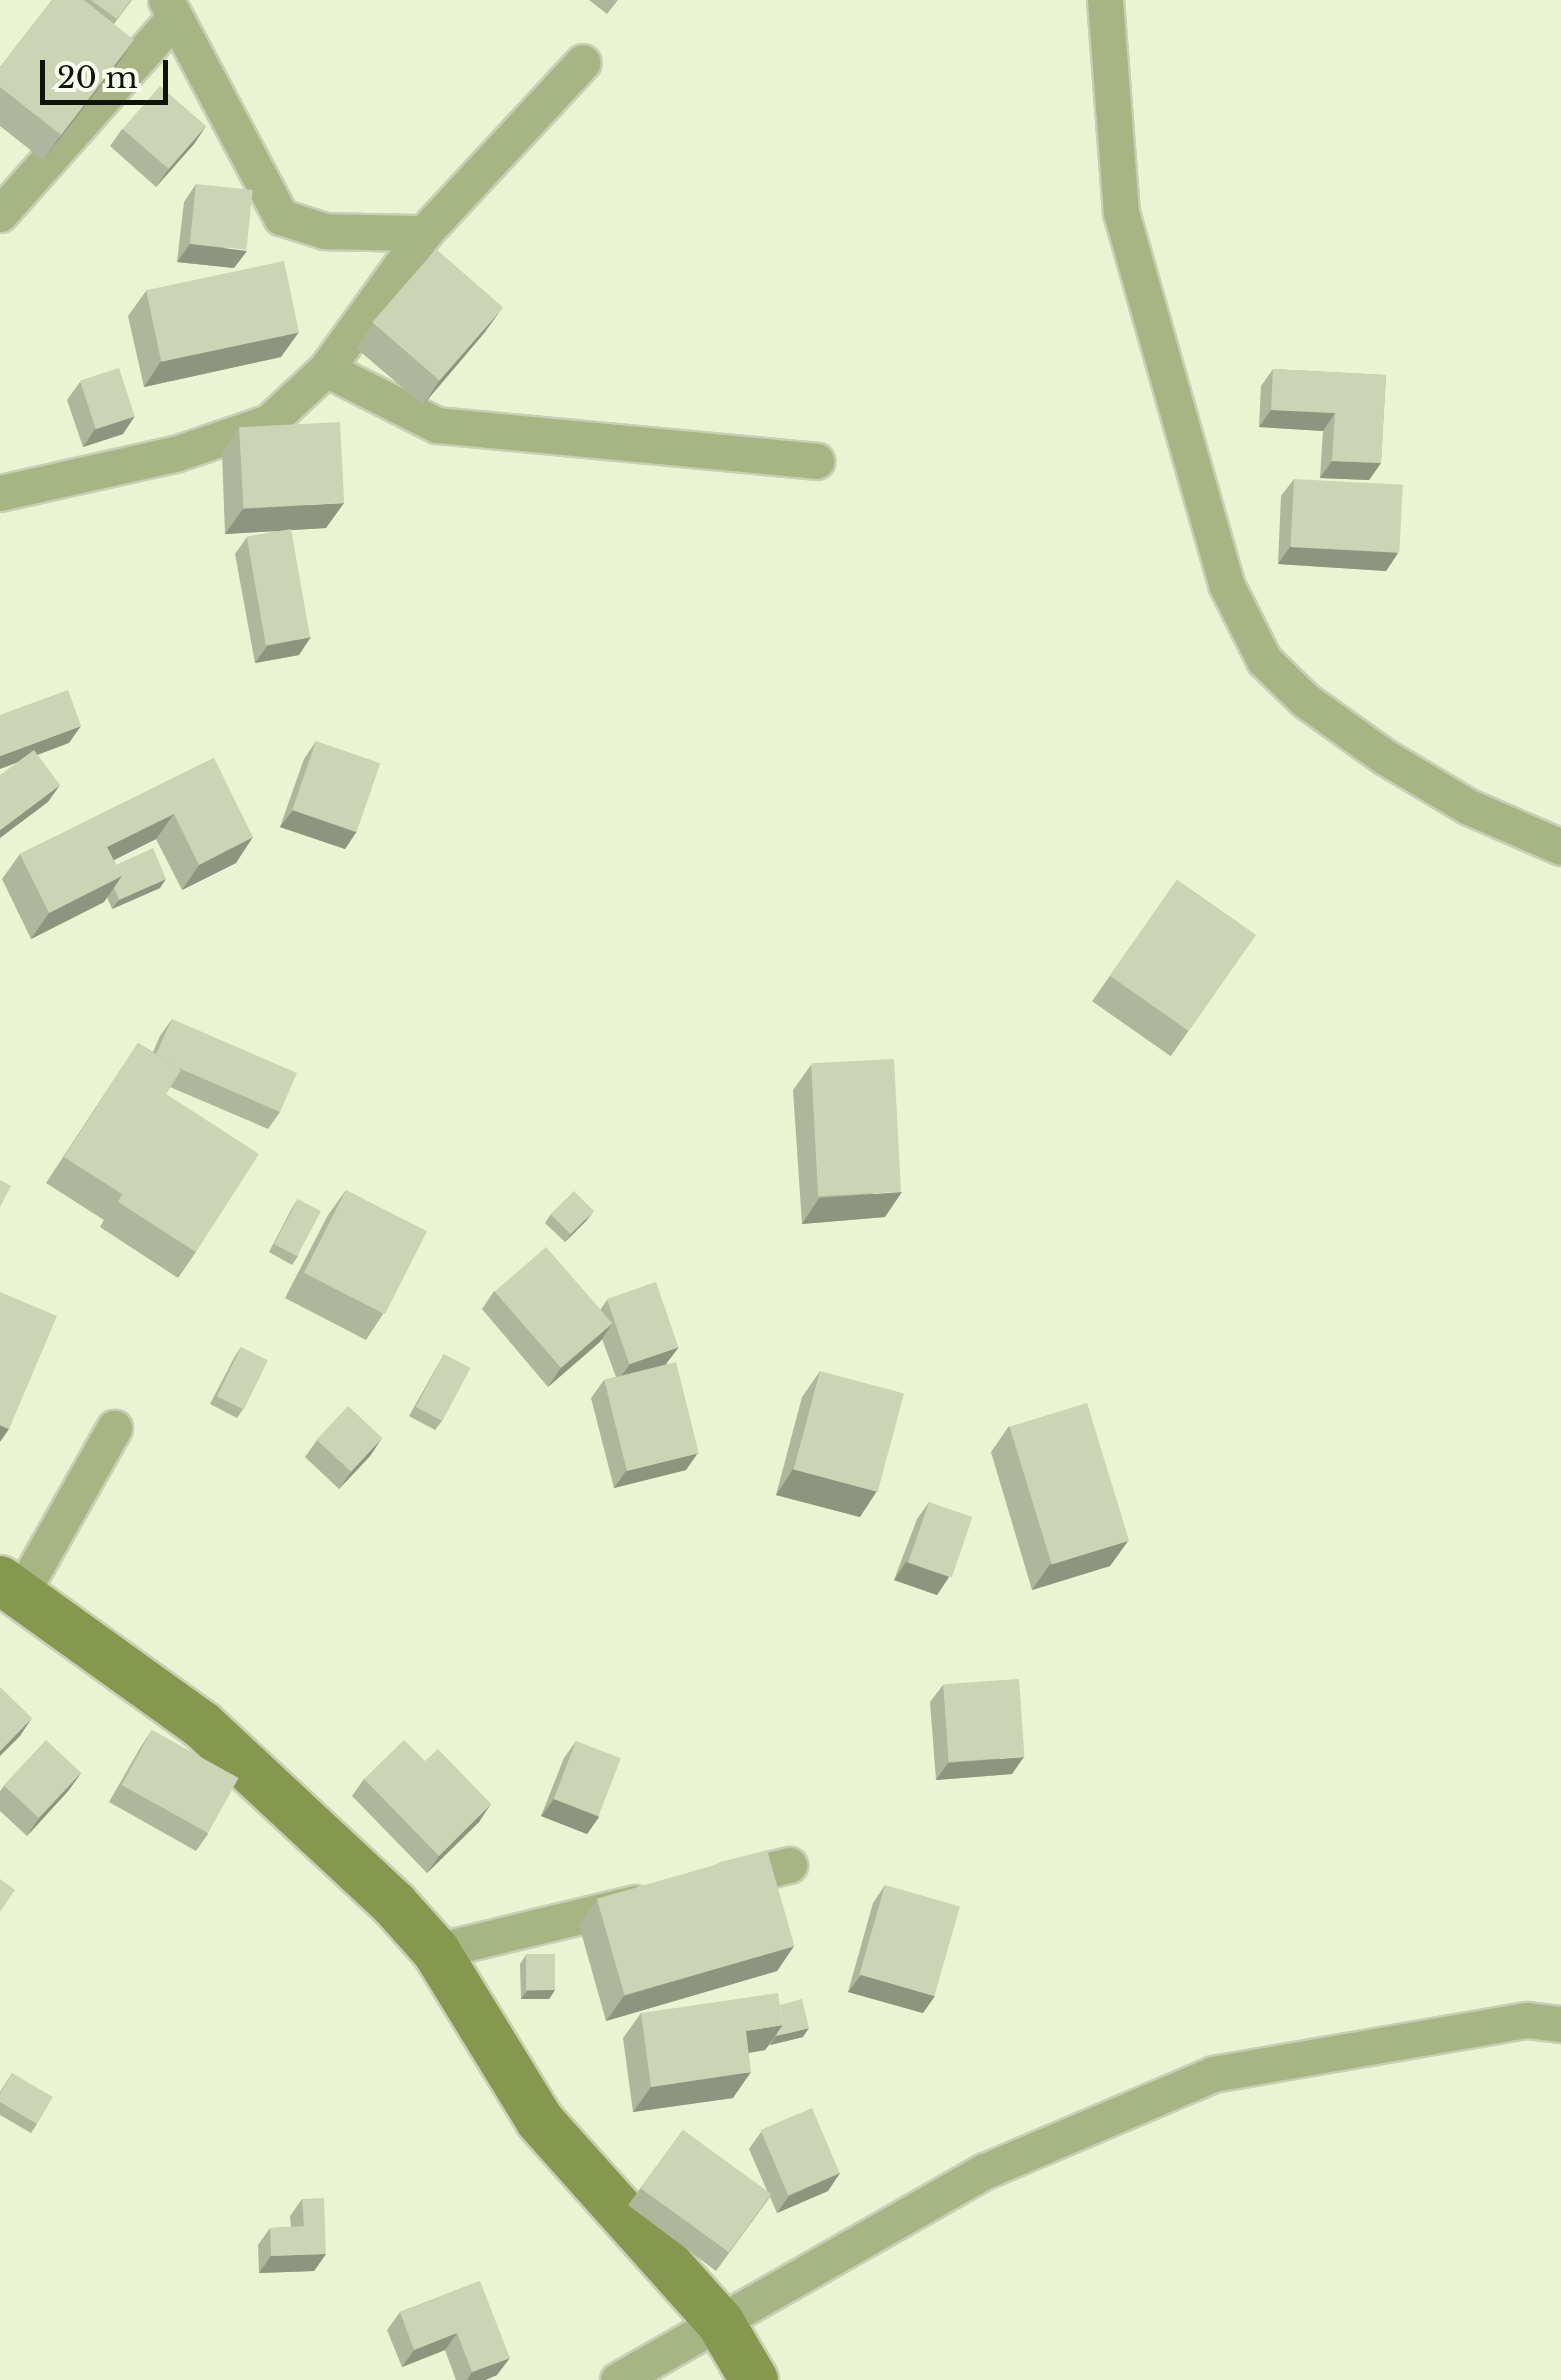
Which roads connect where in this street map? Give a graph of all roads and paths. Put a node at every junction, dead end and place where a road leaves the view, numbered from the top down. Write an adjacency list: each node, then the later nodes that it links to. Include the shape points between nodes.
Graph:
1 (1105, 0): 9 (street, via 1121,212 1226,584 1264,660 1305,700 1384,757 1469,807)
2 (169, 10): 4 (street); 5 (street, via 281,217 325,230)
3 (583, 62): 5 (street)
4 (0, 214)
5 (424, 233): 6 (street)
6 (326, 369): 7 (street, via 437,425); 8 (street, via 268,422 176,454)
7 (816, 462)
8 (0, 493)
9 (1561, 848)
10 (114, 1428): 11 (street)
11 (10, 1588): 15 (street, via 202,1725)
12 (789, 1865): 13 (street)
13 (696, 1888)
14 (659, 1897): 15 (street)
15 (436, 1951): 17 (street, via 540,2120)
16 (1561, 2024): 17 (street, via 1526,2020 1214,2074 985,2171)
17 (720, 2322): 18 (street); 19 (street)
18 (618, 2380)
19 (754, 2380)

